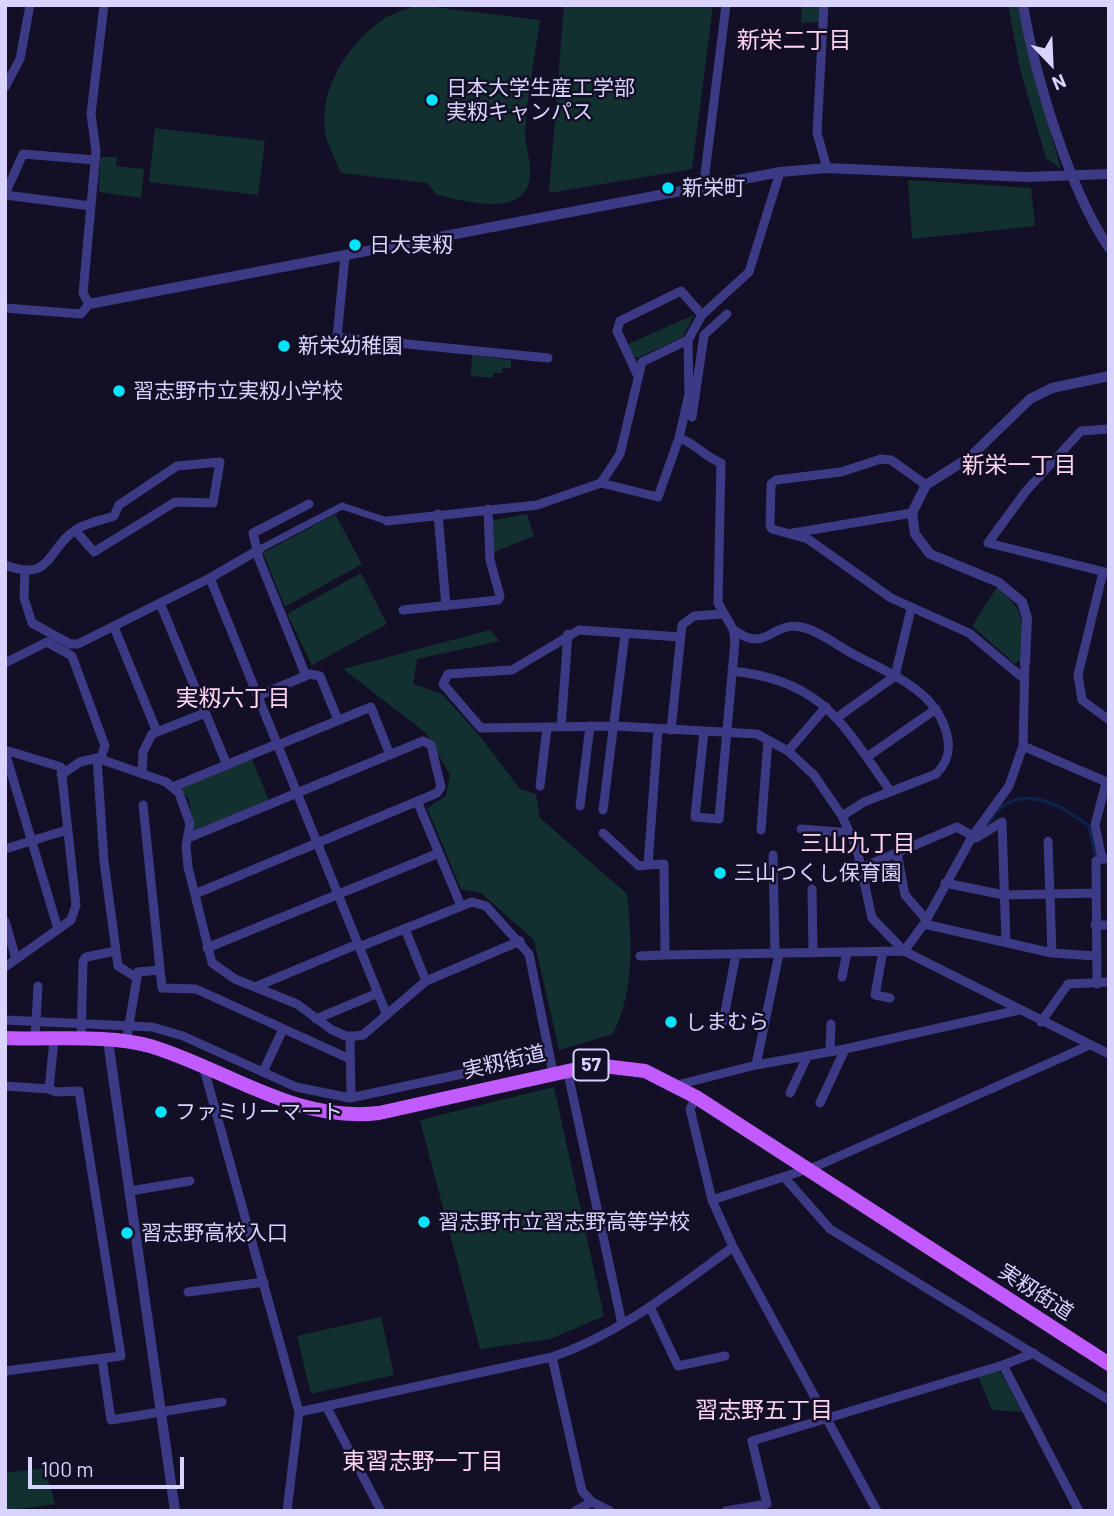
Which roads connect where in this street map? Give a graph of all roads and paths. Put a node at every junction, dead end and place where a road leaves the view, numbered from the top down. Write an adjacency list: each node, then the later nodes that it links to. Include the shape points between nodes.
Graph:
1 (30, 5): 6 (street, via 20,58)
2 (104, 5): 7 (street, via 91,114)
3 (726, 5): 12 (street)
4 (824, 5): 8 (street, via 817,133)
5 (1023, 5): 11 (street, via 1039,75)
6 (5, 87)
7 (95, 160): 13 (street, via 23,154); 14 (street)
8 (828, 168): 9 (street); 11 (street)
9 (780, 172): 12 (street); 20 (street, via 750,272)
10 (1109, 174): 11 (street)
11 (1073, 177): 15 (street, via 1090,219)
12 (703, 189): 16 (street)
13 (5, 195): 14 (street)
14 (91, 206): 17 (street, via 83,293)
15 (1109, 248)
16 (345, 256): 17 (street); 22 (street, via 337,337)
17 (89, 304): 18 (street, via 81,314)
18 (5, 308)
19 (727, 314): 25 (street, via 704,335)
20 (702, 315): 21 (street); 23 (street, via 681,291 620,321 617,331)
21 (688, 340): 23 (street, via 642,362); 27 (street, via 689,394)
22 (548, 358)
23 (637, 374): 28 (street, via 620,454)
24 (1109, 376): 29 (street, via 1052,388 1030,399 971,457)
25 (692, 417)
26 (1109, 429): 40 (street, via 1081,431 1026,491 988,543)
27 (679, 439): 28 (street, via 658,497); 46 (street, via 721,463 718,603)
28 (601, 483): 31 (street, via 537,505)
29 (926, 485): 32 (street); 36 (street, via 891,460 881,459 841,472 776,480 771,484 770,526)
30 (309, 504): 37 (street, via 253,533)
31 (488, 509): 33 (street); 43 (street, via 489,560 500,596 494,601)
32 (912, 513): 36 (street); 54 (street, via 923,549 998,582 1022,602 1027,618)
33 (438, 514): 34 (street); 43 (street)
34 (387, 521): 37 (street, via 342,506)
35 (75, 530): 35 (street, via 94,552 175,502 213,503 220,462 177,466 119,505 114,516); 39 (street, via 44,567)
36 (791, 533): 44 (street, via 808,539 877,590)
37 (258, 550): 41 (street); 57 (street)
38 (5, 565): 39 (street)
39 (25, 570): 52 (street, via 24,598 32,623)
40 (1106, 573): 66 (street, via 1078,675 1082,700)
41 (210, 578): 42 (street); 60 (street)
42 (160, 603): 47 (street); 63 (street)
43 (446, 606): 45 (street)
44 (911, 608): 58 (street); 59 (street, via 970,633)
45 (403, 610)
46 (722, 614): 48 (street); 51 (street, via 688,619)
47 (114, 627): 52 (street, via 85,642); 75 (street)
48 (733, 629): 56 (street); 58 (street, via 744,638 763,640 782,630 803,627)
49 (568, 634): 50 (street, via 579,629); 69 (street, via 512,670 448,674 443,684 481,728); 70 (street)
50 (625, 634): 51 (street); 68 (street)
51 (680, 637): 72 (street)
52 (70, 644): 53 (street)
53 (67, 654): 55 (street, via 43,643); 83 (street, via 72,656 105,746)
54 (1025, 662): 59 (street)
55 (5, 663)
56 (732, 671): 61 (street, via 764,674 804,690); 74 (street)
57 (306, 676): 60 (street); 65 (street, via 320,676)
58 (895, 676): 62 (street, via 923,693); 64 (street)
59 (1023, 678): 78 (street)
60 (258, 696): 77 (street)
61 (826, 707): 64 (street); 80 (street)
62 (936, 709): 82 (street); 90 (street, via 947,737 944,766 936,774)
63 (205, 713): 75 (street); 84 (street)
64 (838, 717): 82 (street)
65 (338, 720): 77 (street); 81 (street, via 371,707)
66 (1109, 720)
67 (590, 726): 68 (street); 70 (street); 94 (street)
68 (616, 726): 71 (street); 95 (street)
69 (547, 727): 70 (street); 88 (street)
70 (561, 727)
71 (658, 730): 72 (street); 112 (street)
72 (671, 730): 73 (street)
73 (704, 731): 74 (street); 74 (street, via 695,817 719,819)
74 (728, 731): 76 (street)
75 (157, 732): 85 (street, via 146,743)
76 (768, 740): 80 (street); 99 (street)
77 (278, 744): 84 (street); 91 (street)
78 (1023, 746): 87 (street); 102 (street, via 1009,786)
79 (5, 751): 86 (street, via 61,767); 104 (street)
80 (788, 751): 96 (street, via 814,775)
81 (390, 755): 91 (street); 92 (street, via 423,741 430,745 441,787)
82 (867, 757): 90 (street)
83 (98, 759): 85 (street); 86 (street, via 80,762); 132 (street, via 104,862)
84 (227, 765): 89 (street)
85 (142, 774): 89 (street)
86 (61, 775): 98 (street)
87 (1107, 783): 111 (street, via 1095,825)
88 (540, 786)
89 (173, 787): 103 (street, via 183,798 190,824)
90 (891, 792): 96 (street)
91 (297, 793): 103 (street); 106 (street)
92 (418, 803): 106 (street); 108 (street)
93 (143, 805): 145 (street)
94 (580, 806)
95 (603, 810)
96 (842, 816): 100 (street)
97 (801, 829): 100 (street)
98 (68, 830): 104 (street); 126 (street, via 76,905 71,920)
99 (761, 830)
100 (851, 833): 113 (street)
101 (603, 834): 112 (street, via 639,866)
102 (972, 837): 109 (street, via 957,827); 114 (street); 120 (street, via 980,838 1002,822)
103 (188, 838): 117 (street, via 188,867)
104 (32, 841): 107 (street); 126 (street)
105 (1048, 841): 119 (street)
106 (318, 844): 117 (street); 118 (street)
107 (5, 849)
108 (439, 853): 118 (street); 121 (street)
109 (897, 853): 113 (street); 123 (street, via 905,895)
110 (773, 855): 139 (street)
111 (1105, 859): 116 (street, via 1096,861)
112 (648, 865): 140 (street, via 664,864)
113 (859, 869): 134 (street, via 872,918)
114 (945, 883): 120 (street); 123 (street)
115 (812, 889): 136 (street)
116 (1095, 893): 119 (street); 124 (street)
117 (195, 894): 131 (street)
118 (338, 894): 130 (street); 131 (street)
119 (1049, 894): 120 (street); 137 (street)
120 (1004, 895): 129 (street)
121 (461, 906): 127 (street); 128 (street, via 472,902 486,906)
122 (5, 921): 143 (street)
123 (924, 921): 129 (street); 134 (street)
124 (1095, 925): 125 (street); 141 (street)
125 (1109, 925)
126 (58, 929): 143 (street)
127 (405, 929): 130 (street); 148 (street)
128 (520, 941): 148 (street); 175 (street, via 529,954)
129 (1006, 942): 137 (street)
130 (359, 945): 152 (street); 153 (street)
131 (207, 948): 152 (street, via 212,963)
132 (116, 951): 147 (street, via 118,966); 160 (street, via 83,961)
133 (883, 951): 134 (street); 135 (street); 154 (street, via 875,995)
134 (904, 951): 155 (street)
135 (847, 952): 136 (street); 146 (street)
136 (813, 953): 139 (street)
137 (1052, 953): 141 (street)
138 (736, 954): 139 (street); 140 (street); 161 (street)
139 (777, 954): 180 (street)
140 (665, 955): 142 (street)
141 (1095, 956): 150 (street)
142 (640, 957)
143 (16, 959): 144 (street)
144 (5, 967)
145 (160, 970): 147 (street, via 138,972); 165 (street, via 162,988 196,989)
146 (842, 977)
147 (137, 978): 163 (street)
148 (426, 981): 156 (street)
149 (1109, 982): 150 (street)
150 (1097, 984): 162 (street, via 1068,984)
151 (37, 986): 159 (street)
152 (255, 987): 157 (street, via 297,1004)
153 (378, 993): 156 (street); 157 (street)
154 (890, 998)
155 (1019, 1010): 162 (street); 174 (street)
156 (386, 1013): 166 (street, via 363,1035)
157 (316, 1019): 166 (street)
158 (5, 1020): 159 (street)
159 (36, 1021): 160 (street); 168 (street)
160 (81, 1022): 163 (street); 170 (street)
161 (723, 1022)
162 (1041, 1022): 173 (street)
163 (128, 1023): 172 (street); 183 (street, via 183,1036)
164 (831, 1024): 176 (street)
165 (283, 1029): 179 (street); 183 (street)
166 (350, 1037): 179 (street)
167 (5, 1038): 168 (main road, 実籾街道 / 57)
168 (35, 1039): 169 (main road, 実籾街道 / 57)
169 (54, 1040): 170 (main road, 実籾街道 / 57); 186 (street)
170 (80, 1041): 171 (main road, 実籾街道 / 57)
171 (108, 1041): 172 (main road, 実籾街道 / 57); 194 (street)
172 (127, 1042): 181 (main road, 実籾街道 / 57, via 162,1050)
173 (1090, 1045): 177 (street); 191 (street)
174 (845, 1049): 176 (street); 190 (street)
175 (548, 1050): 182 (street); 189 (street, via 485,1069)
176 (830, 1052): 178 (street)
177 (1109, 1054)
178 (807, 1057): 180 (street); 187 (street)
179 (350, 1059): 189 (street)
180 (756, 1065): 184 (street)
181 (204, 1069): 182 (main road, 実籾街道 / 57, via 303,1108 348,1114 379,1113); 197 (street)
182 (560, 1071): 184 (main road, 実籾街道 / 57, via 615,1065); 200 (street)
183 (263, 1072): 189 (street, via 296,1087)
184 (677, 1085): 188 (main road, 実籾街道 / 57)
185 (5, 1086): 186 (street)
186 (49, 1089): 204 (street, via 79,1091 121,1356)
187 (790, 1093)
188 (696, 1097): 191 (main road, 実籾街道 / 57); 195 (street, via 690,1108)
189 (351, 1098)
190 (820, 1103)
191 (808, 1170): 192 (street); 205 (main road, 実籾街道 / 57)
192 (783, 1177): 195 (street); 201 (street, via 831,1229)
193 (190, 1181): 194 (street)
194 (130, 1191): 212 (street)
195 (712, 1200): 196 (street)
196 (733, 1247): 199 (street); 213 (street)
197 (264, 1282): 198 (street); 211 (street)
198 (187, 1292)
199 (650, 1307): 200 (street); 202 (street, via 678,1366)
200 (622, 1324): 203 (street, via 581,1348)
201 (1034, 1353): 206 (street); 208 (street)
202 (725, 1356)
203 (552, 1357): 210 (street); 214 (street, via 582,1491)
204 (102, 1359): 207 (street); 212 (street, via 111,1420)
205 (1109, 1364)
206 (1003, 1365): 213 (street); 222 (street)
207 (5, 1371)
208 (1109, 1400)
209 (222, 1402): 212 (street)
210 (326, 1406): 211 (street); 217 (street)
211 (299, 1412): 216 (street)
212 (162, 1413): 215 (street)
213 (826, 1418): 220 (street, via 752,1441 767,1504); 221 (street)
214 (592, 1502): 218 (street); 219 (street)
215 (176, 1511)
216 (287, 1511)
217 (381, 1511)
218 (575, 1511)
219 (610, 1511)
220 (726, 1511)
221 (877, 1511)
222 (1079, 1511)

